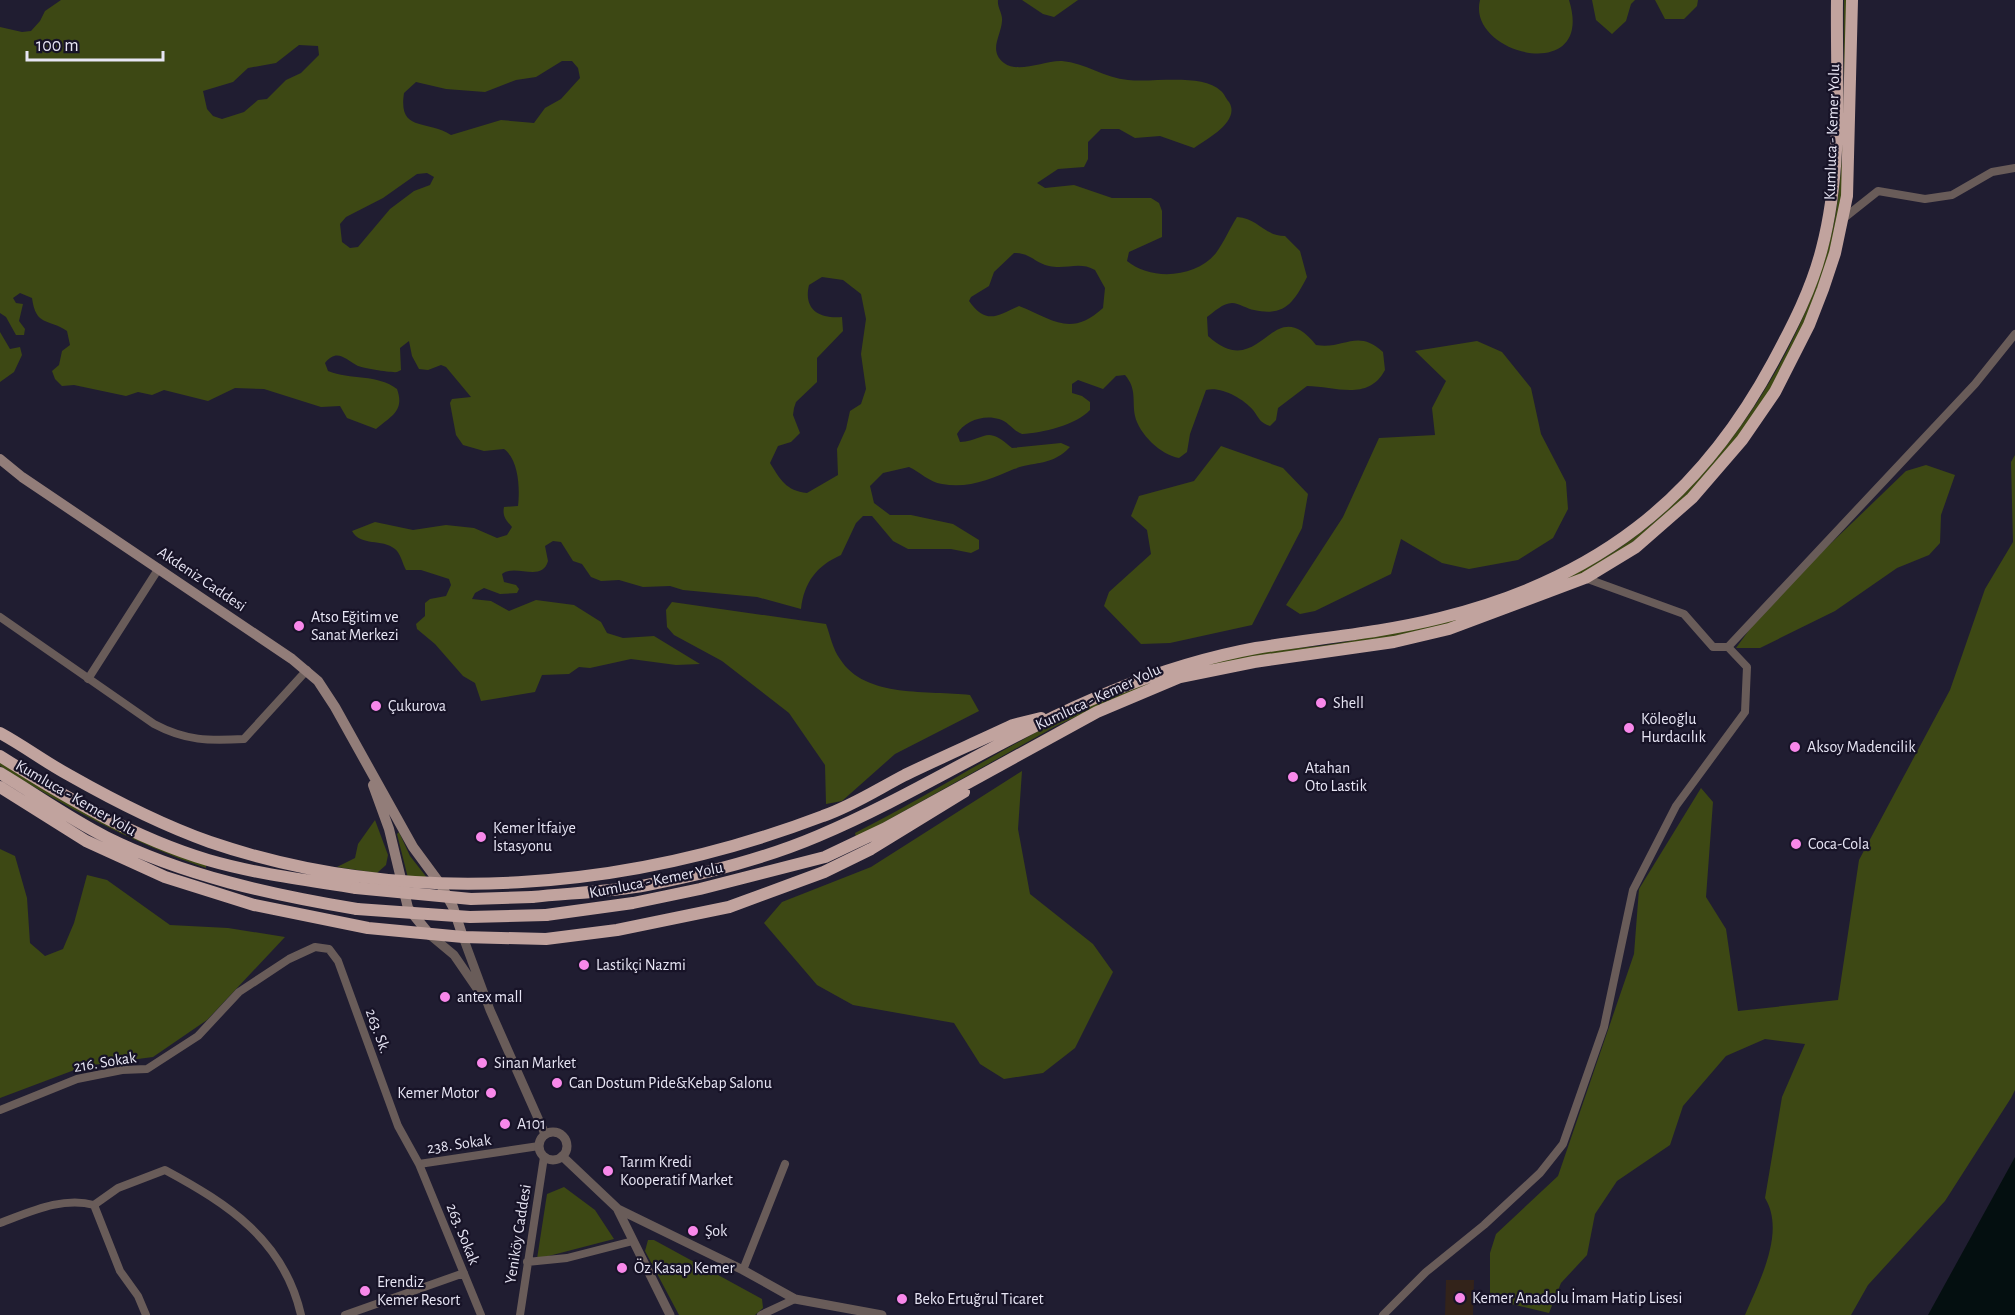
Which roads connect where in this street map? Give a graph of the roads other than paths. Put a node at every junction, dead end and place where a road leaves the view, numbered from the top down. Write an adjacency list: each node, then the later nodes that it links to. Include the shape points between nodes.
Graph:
1 (1837, 0): 13 (highway, Kumluca - Kemer Yolu, via 1831,200 1822,247 1807,293 1744,413 1689,482 1651,519 1579,565 1494,601 1399,627 1215,656 1147,677)
2 (1852, 0): 4 (highway, Kumluca - Kemer Yolu, via 1849,169)
3 (2015, 168): 4 (street, via 1992,172 1953,195 1925,200 1878,191)
4 (1844, 218): 8 (highway, Kumluca - Kemer Yolu, via 1809,325 1775,392 1748,432 1692,498 1636,546)
5 (2015, 333): 10 (street, via 1967,393)
6 (0, 459): 7 (main road, Akdeniz Caddesi)
7 (159, 568): 11 (main road, Akdeniz Caddesi); 12 (street)
8 (1585, 578): 10 (street, via 1684,614 1713,647); 16 (highway, Kumluca - Kemer Yolu, via 1438,631 1394,642 1180,677 1097,712)
9 (0, 617): 12 (street)
10 (1728, 647): 49 (street, via 1747,667 1745,712 1676,806 1634,890 1604,1028 1563,1144 1540,1173 1426,1272)
11 (307, 670): 12 (street, via 244,739 216,741 176,736); 15 (main road, Akdeniz Caddesi, via 318,681)
12 (88, 679)
13 (1066, 712): 17 (highway, Kumluca - Kemer Yolu, bridge, via 854,821 774,853 646,885 532,897 471,899 356,888 207,860 119,825); 21 (highway, Kumluca - Kemer Yolu, via 1013,725 826,816 777,833 676,859 573,877 526,884)
14 (0, 733): 20 (highway, Kumluca - Kemer Yolu, via 69,776 209,842 294,866)
15 (360, 751): 20 (main road, Akdeniz Caddesi, via 389,829); 21 (main road, Akdeniz Caddesi, via 413,847)
16 (1022, 752): 18 (highway, Kumluca - Kemer Yolu, bridge, via 884,829 825,857 644,901 546,915 470,917 357,909 293,898 140,853 104,836); 23 (highway, via 871,849 824,872 729,907 616,930 546,939)
17 (0, 756)
18 (0, 773)
19 (0, 787): 22 (highway, via 86,842 165,877 254,905 368,928)
20 (401, 882): 21 (highway, Kumluca - Kemer Yolu); 22 (main road, Akdeniz Caddesi, via 408,908)
21 (441, 885): 23 (main road, Akdeniz Caddesi)
22 (430, 934): 23 (highway); 25 (street, Akdeniz Caddesi, via 454,955)
23 (464, 937): 25 (street, Akdeniz Caddesi)
24 (289, 959): 26 (street, 216. Sokak, via 239,992 198,1036 147,1069 77,1079); 31 (street, 263. Sk., via 315,947 334,954 398,1126)
25 (489, 1010): 27 (street, Akdeniz Caddesi)
26 (0, 1110)
27 (545, 1134): 28 (street); 29 (street, via 552,1132 563,1138 566,1144)
28 (539, 1146): 30 (street); 31 (street, 238. Sokak)
29 (562, 1156): 30 (street, via 550,1160); 34 (street)
30 (544, 1157): 37 (street, Yeniköy Caddesi)
31 (419, 1164): 39 (street, 263. Sokak)
32 (785, 1164): 38 (street)
33 (94, 1205): 35 (street, via 78,1200); 41 (street, via 120,1271); 42 (street, via 118,1188 165,1170 175,1175 248,1222 296,1292)
34 (618, 1209): 36 (street); 38 (street)
35 (0, 1223)
36 (633, 1241): 37 (street, via 567,1258); 46 (street)
37 (528, 1263): 45 (street, Yeniköy Caddesi)
38 (743, 1270): 40 (street)
39 (464, 1274): 43 (street); 44 (street, 263. Sokak)
40 (795, 1299): 47 (street); 48 (street)
41 (146, 1315)
42 (301, 1315)
43 (345, 1315)
44 (481, 1315)
45 (519, 1315)
46 (670, 1315)
47 (761, 1315)
48 (882, 1315)
49 (1383, 1315)

